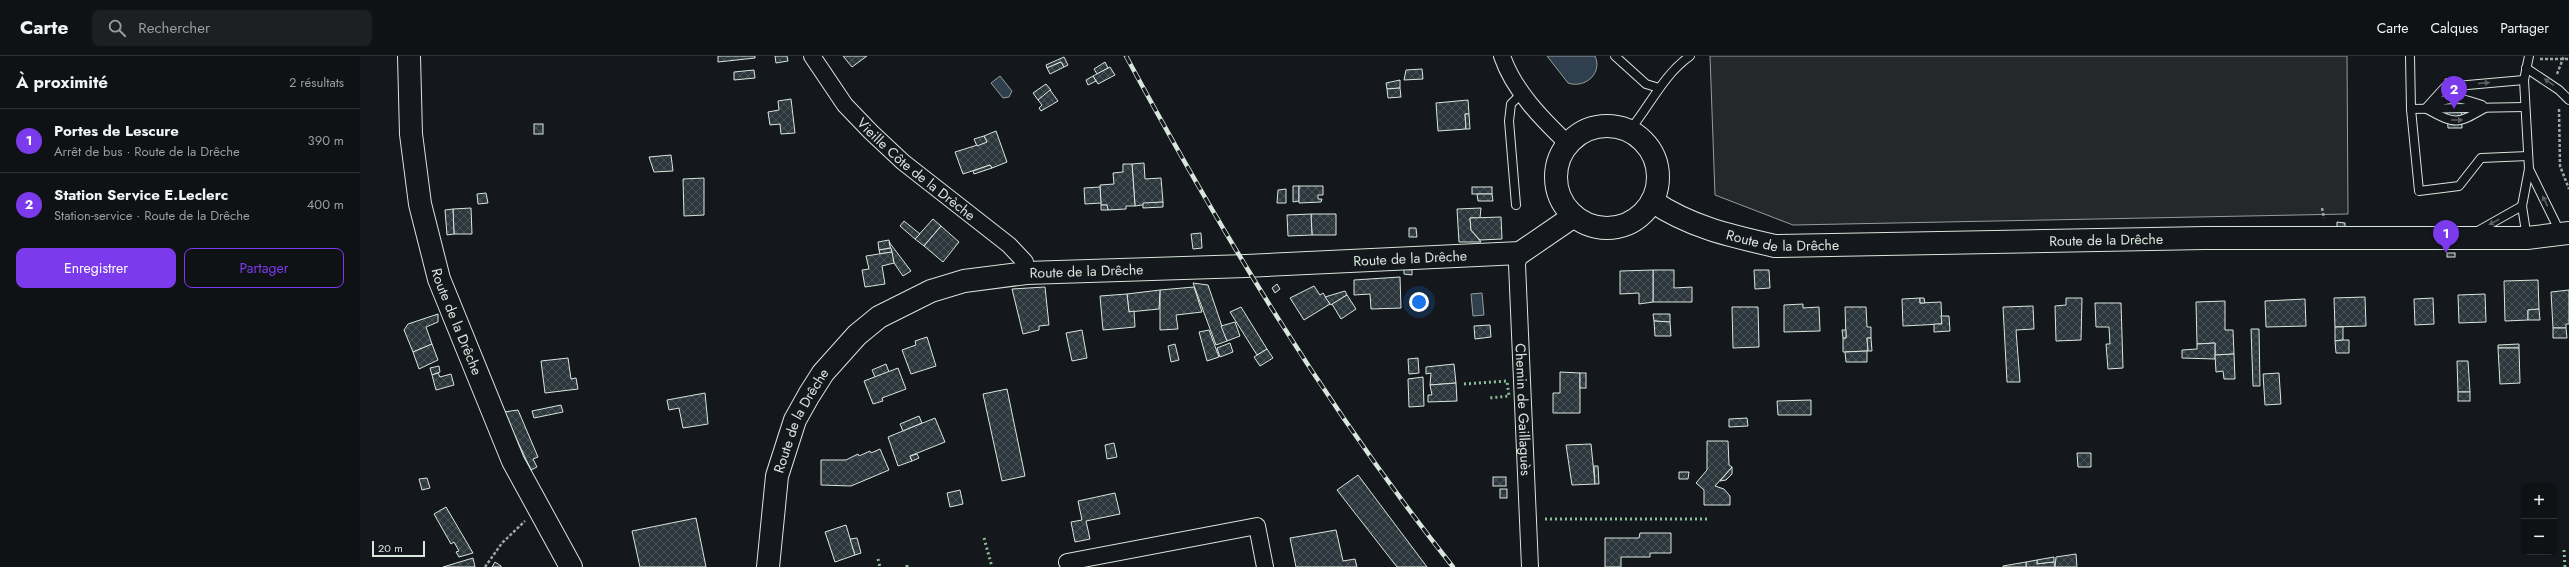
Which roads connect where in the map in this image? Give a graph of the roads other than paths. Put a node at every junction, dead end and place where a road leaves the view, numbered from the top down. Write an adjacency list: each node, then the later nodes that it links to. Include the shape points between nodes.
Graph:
1 (409, 56): 30 (street, Route de la Drêche, via 411,134 420,204 439,279 512,461)
2 (812, 56): 28 (street, Vieille Côte de la Drèche, via 845,104 871,132 934,188 1009,245 1025,262)
3 (1502, 56): 10 (street)
4 (1616, 56): 9 (lane, via 1646,84)
5 (1690, 56): 9 (lane, via 1680,63)
6 (2410, 56): 14 (lane)
7 (2527, 61): 8 (lane); 11 (lane, one-way to 7)
8 (2524, 80): 13 (lane); 15 (lane, one-way to 8, via 2445,87)
9 (1658, 88): 16 (lane, via 1646,110)
10 (1522, 93): 17 (street, via 1547,125); 21 (lane, via 1511,104 1509,121)
11 (2569, 100)
12 (2487, 107): 13 (lane); 15 (lane); 15 (lane, one-way to 12, via 2447,120 2462,122)
13 (2525, 107): 18 (lane)
14 (2412, 108): 15 (lane); 18 (lane, via 2419,192 2459,186 2481,158)
15 (2426, 108)
16 (1629, 131): 17 (street, via 1620,127 1601,126 1583,132); 20 (street, via 1646,143 1655,161 1658,182)
17 (1568, 144): 23 (street, via 1558,162 1556,181 1562,200)
18 (2528, 156): 19 (lane)
19 (2529, 169): 22 (lane); 24 (lane, one-way to 19)
20 (1652, 201): 23 (street, via 1639,217 1622,226 1601,228 1582,222); 25 (street, Route de la Drêche, via 1673,216 1710,231 1775,246 2205,238)
21 (1516, 204)
22 (2522, 206): 25 (lane, one-way to 25); 26 (lane)
23 (1574, 216): 27 (street)
24 (2565, 233): 26 (street, Route de la Drêche)
25 (2465, 238): 26 (street, Route de la Drêche)
26 (2527, 238)
27 (1520, 253): 28 (street, Route de la Drêche); 33 (street, Chemin de Gaillaguès, via 1517,264)
28 (1026, 273): 31 (street, Route de la Drêche, via 964,281 931,291 879,318 840,352 809,395 786,443 777,476)
29 (1067, 562): 32 (street, via 1257,526)
30 (571, 567)
31 (768, 567)
32 (1264, 567)
33 (1530, 567)

